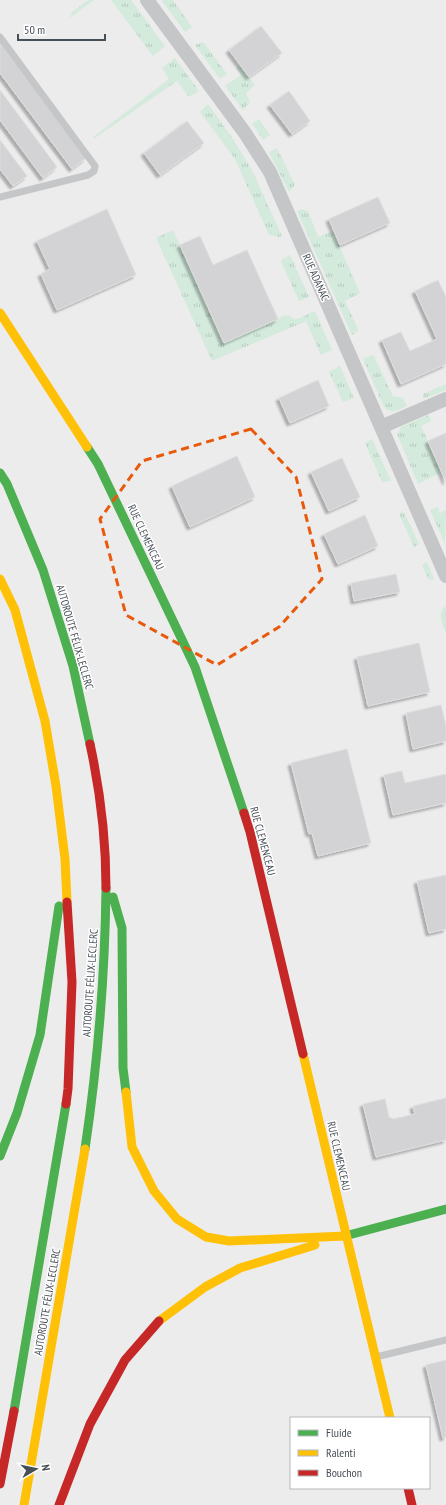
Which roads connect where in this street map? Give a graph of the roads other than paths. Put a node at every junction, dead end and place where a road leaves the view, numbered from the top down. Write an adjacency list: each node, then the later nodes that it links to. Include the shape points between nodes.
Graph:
1 (147, 0): 6 (street, RUE ADANAC, via 245,133 270,172)
2 (0, 37): 3 (lane, via 95,166 88,175)
3 (0, 198)
4 (0, 313): 14 (main road, RUE CLEMENCEAU, via 98,464 194,667 250,832)
5 (446, 399): 6 (street)
6 (381, 427): 8 (street, RUE ADANAC)
7 (0, 473): 11 (main road, AUTOROUTE FÉLIX-LECLERC, via 43,570 73,666 97,778)
8 (446, 576)
9 (0, 579): 10 (main road, AUTOROUTE FÉLIX-LECLERC, via 15,610 45,721)
10 (65, 859): 12 (main road, via 40,1035 17,1113); 18 (main road, AUTOROUTE FÉLIX-LECLERC, via 72,982 68,1089 25,1352)
11 (106, 872): 14 (main road, via 122,928 122,1068 132,1147 154,1190 177,1219 206,1237 236,1241); 20 (main road, AUTOROUTE FÉLIX-LECLERC, via 105,955 96,1075)
12 (0, 1156)
13 (446, 1209): 14 (main road)
14 (345, 1236): 16 (main road, RUE CLEMENCEAU); 21 (main road, via 240,1268 205,1287 163,1316 125,1360 90,1424)
15 (446, 1340): 16 (lane)
16 (375, 1357): 17 (main road, RUE CLEMENCEAU)
17 (390, 1417)
18 (0, 1484)
19 (408, 1489): 22 (main road)
20 (24, 1505)
21 (59, 1505)
22 (412, 1505)

